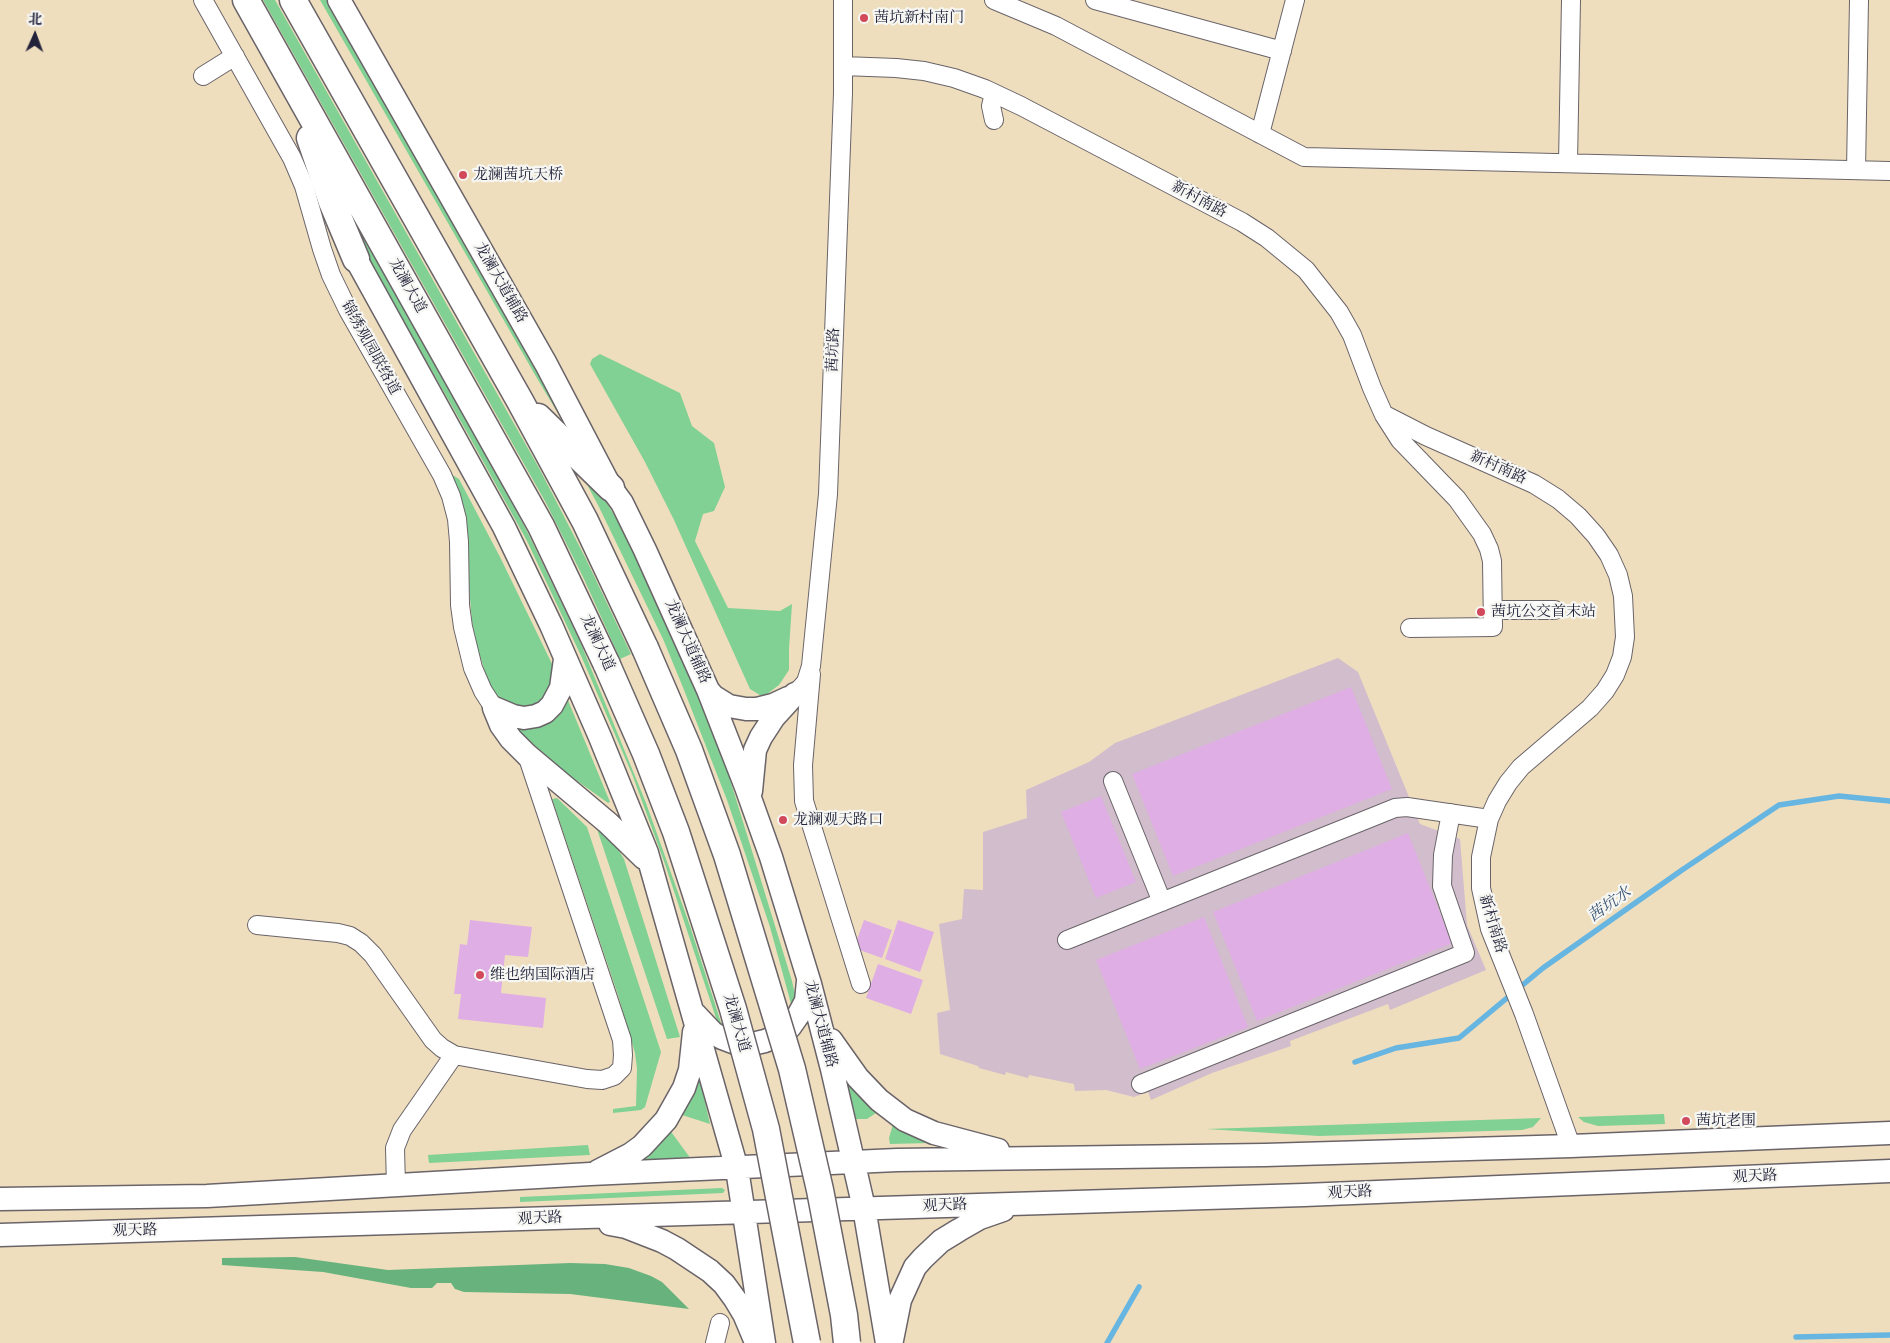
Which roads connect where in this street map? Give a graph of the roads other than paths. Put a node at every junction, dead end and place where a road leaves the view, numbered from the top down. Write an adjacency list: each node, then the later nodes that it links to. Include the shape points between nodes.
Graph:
1 (203, 0): 13 (street, 锦绣观园联络道)
2 (246, 0): 15 (highway, 龙澜大道)
3 (293, 0): 24 (highway)
4 (340, 0): 26 (main road, 龙澜大道辅路, via 546,364)
5 (843, 0): 14 (street, 茜坑路)
6 (994, 0): 11 (street)
7 (1095, 0): 12 (street)
8 (1295, 0): 12 (street)
9 (1571, 0): 20 (street)
10 (1860, 0): 21 (street)
11 (1024, 6): 19 (street)
12 (1282, 51): 19 (street)
13 (235, 56): 16 (street); 34 (street, 锦绣观园联络道, via 292,158 304,186 331,275 451,496 457,519 463,627 474,668)
14 (844, 66): 17 (street, 新村南路, via 924,71 954,78); 31 (street, 茜坑路, via 828,494)
15 (289, 75): 23 (highway, via 332,202); 68 (highway, 龙澜大道, bridge, via 541,526 646,754 676,832 733,1009 766,1129)
16 (203, 76)
17 (994, 94): 18 (street, via 991,106); 25 (street, 新村南路, via 1242,222 1290,256 1306,270 1339,312 1352,335)
18 (994, 120)
19 (1260, 134): 20 (street, via 1304,157)
20 (1568, 163): 21 (street)
21 (1856, 170): 22 (street)
22 (1890, 171)
23 (356, 259): 30 (main road, via 504,527)
24 (520, 401): 26 (highway); 69 (highway, bridge, via 585,521 645,648 689,750 728,855 792,1069 820,1190)
25 (1384, 415): 27 (street, via 1400,440 1457,499 1482,534 1492,561); 39 (street, 新村南路, via 1534,484 1558,499 1596,536 1618,575 1623,596 1625,637 1616,675 1590,708 1521,767 1497,800)
26 (611, 488): 32 (main road, 龙澜大道辅路, via 637,533)
27 (1493, 610): 28 (street); 29 (street, via 1493,626)
28 (1555, 610)
29 (1410, 628)
30 (565, 658): 34 (main road, via 562,688 545,712 524,718); 40 (main road, via 600,737)
31 (811, 666): 33 (street, 茜坑路, via 806,682); 45 (street, via 803,765 804,801)
32 (708, 690): 33 (main road, via 729,706 757,709); 37 (main road, 龙澜大道辅路)
33 (795, 694): 37 (main road, via 767,725 756,750 751,779)
34 (494, 708): 35 (main road, via 501,725)
35 (527, 755): 40 (main road, via 608,823); 48 (street, via 622,1040 622,1068 614,1076 602,1080 587,1079)
36 (1113, 781): 41 (street)
37 (754, 810): 44 (main road, 龙澜大道辅路)
38 (1451, 813): 39 (street); 41 (street, via 1395,808); 49 (street, via 1442,855 1442,886 1465,953)
39 (1489, 819): 51 (street, 新村南路, via 1481,857 1484,909)
40 (650, 866): 46 (main road)
41 (1162, 902): 43 (street)
42 (257, 925): 48 (street, via 338,933 361,943 433,1040)
43 (1067, 940)
44 (808, 976): 46 (main road, via 806,1001 799,1014 780,1036 766,1041 738,1044 722,1038); 47 (main road, 龙澜大道辅路)
45 (861, 984)
46 (694, 1014): 54 (main road); 56 (main road, via 690,1070 668,1117 631,1154)
47 (818, 1014): 52 (main road, via 830,1038 858,1078 905,1120 968,1143); 53 (main road, 龙澜大道辅路)
48 (454, 1055): 57 (street, via 402,1130 395,1148)
49 (1141, 1084)
50 (1890, 1133): 51 (main road)
51 (1570, 1146): 52 (main road)
52 (1050, 1158): 53 (main road)
53 (854, 1162): 54 (main road); 60 (main road, 龙澜大道辅路)
54 (737, 1169): 56 (main road); 61 (main road)
55 (1890, 1171): 59 (main road, 观天路)
56 (590, 1174): 57 (main road)
57 (396, 1186): 58 (main road, via 207,1196)
58 (0, 1199)
59 (1038, 1204): 60 (main road, 观天路); 71 (main road, via 980,1218 928,1252 915,1267 903,1292)
60 (864, 1208): 61 (main road, 观天路); 70 (main road, 龙澜大道辅路)
61 (745, 1212): 62 (main road, 观天路); 67 (main road)
62 (577, 1218): 63 (main road, 观天路); 66 (main road, via 626,1227 689,1256 724,1284 744,1314)
63 (0, 1235)
64 (720, 1323): 65 (street)
65 (715, 1343)
66 (756, 1343)
67 (764, 1343)
68 (807, 1343)
69 (847, 1343)
70 (887, 1343)
71 (891, 1343)

